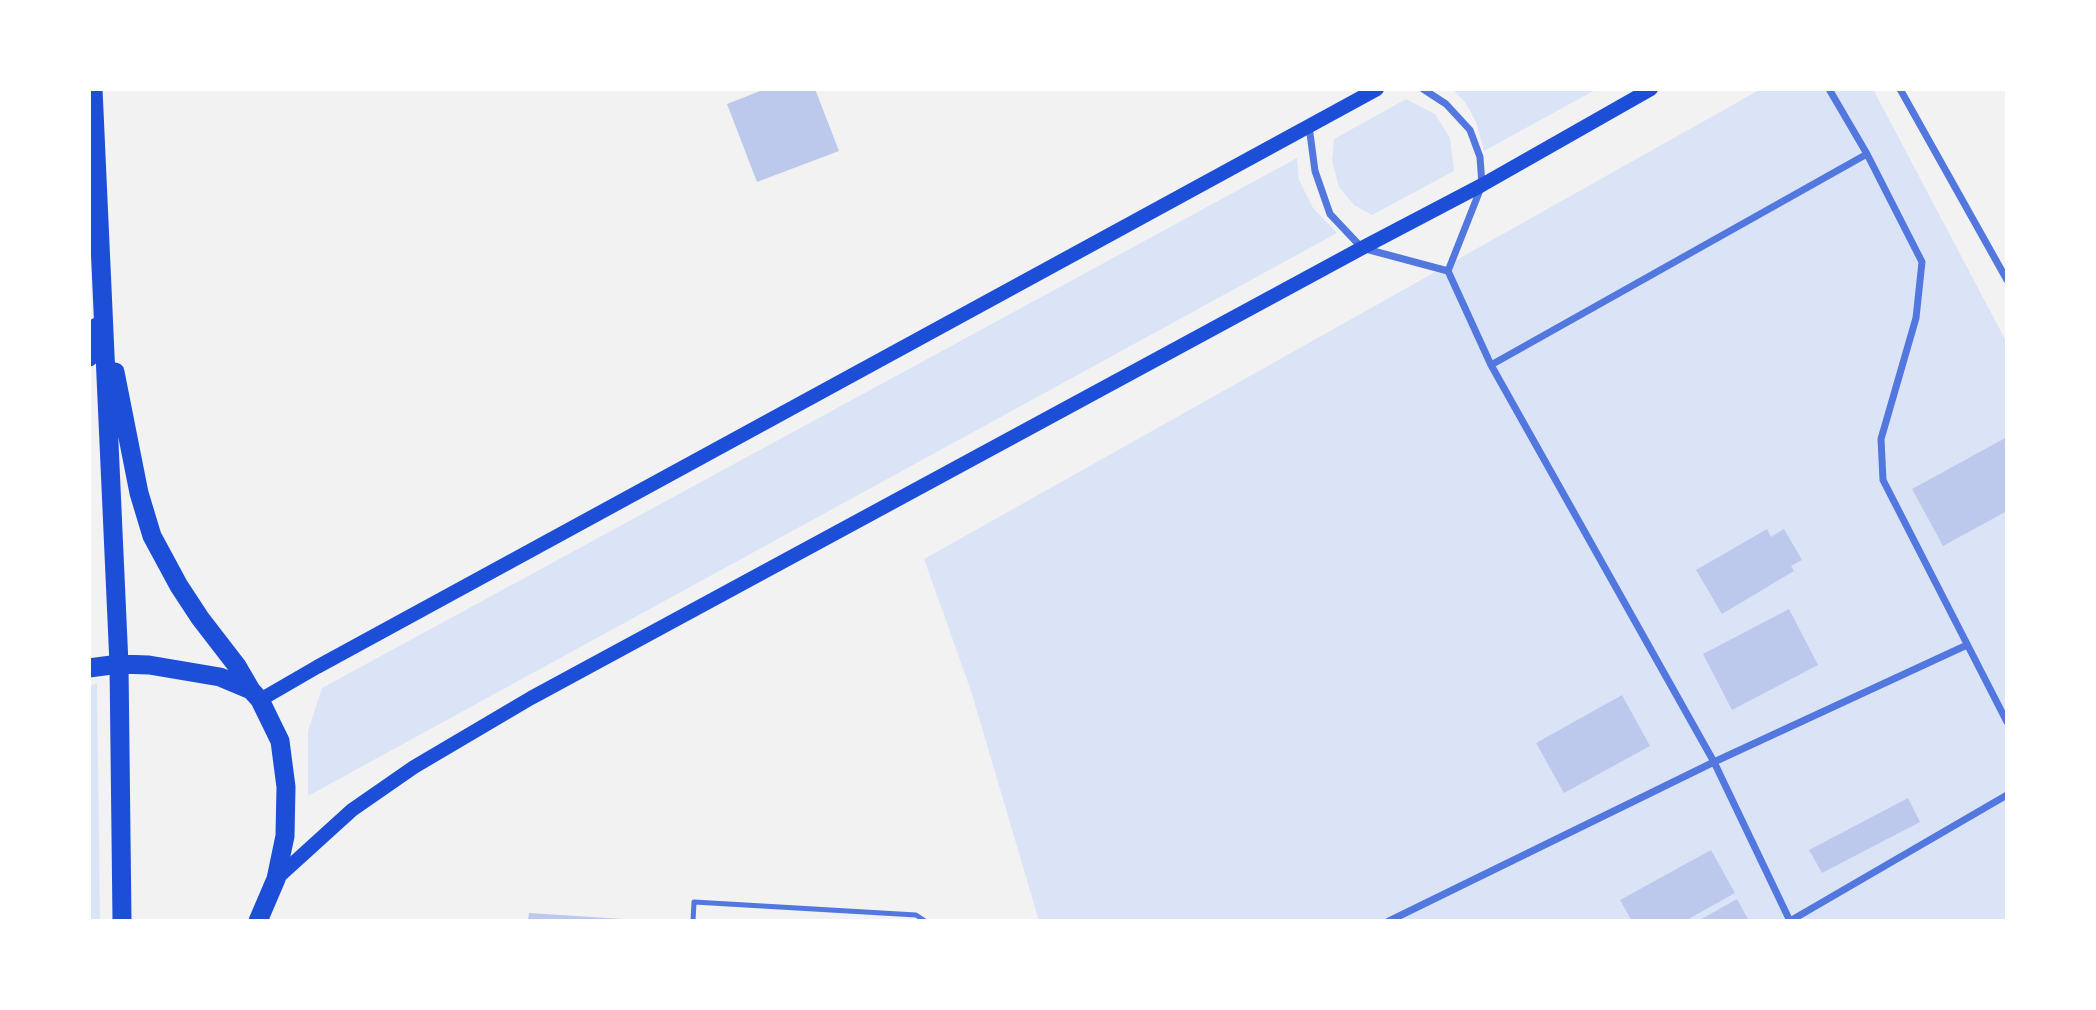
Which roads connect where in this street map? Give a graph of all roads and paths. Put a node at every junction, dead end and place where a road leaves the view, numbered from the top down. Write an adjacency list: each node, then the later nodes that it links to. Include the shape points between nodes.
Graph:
1 (93, 89): 13 (highway)
2 (1377, 89): 7 (main road)
3 (1423, 89): 9 (street, via 1446,104 1470,130 1480,157)
4 (1651, 89): 9 (main road)
5 (1829, 89): 8 (street)
6 (1900, 89): 12 (street)
7 (1309, 125): 10 (street, via 1315,171 1330,214); 19 (main road, via 317,667)
8 (1867, 154): 15 (street); 16 (street, via 1922,262 1916,318 1881,439 1882,480)
9 (1482, 185): 10 (main road); 11 (street)
10 (1362, 248): 11 (street); 23 (main road, via 531,698 414,767 352,810)
11 (1448, 271): 15 (street)
12 (2007, 280)
13 (102, 306): 14 (highway); 17 (highway); 19 (highway, via 139,493 152,536 179,586)
14 (89, 357)
15 (1491, 365): 21 (street)
16 (1967, 645): 20 (street); 21 (street)
17 (119, 664): 18 (highway); 19 (highway, via 220,677); 25 (highway)
18 (89, 668)
19 (255, 695): 23 (highway, via 280,741 286,787 285,836)
20 (2007, 722)
21 (1714, 762): 28 (street); 29 (street)
22 (2007, 795): 29 (street)
23 (276, 878): 24 (highway)
24 (259, 916)
25 (122, 921)
26 (693, 921): 27 (lane, via 694,902 916,915)
27 (925, 921)
28 (1389, 921)
29 (1790, 921)

